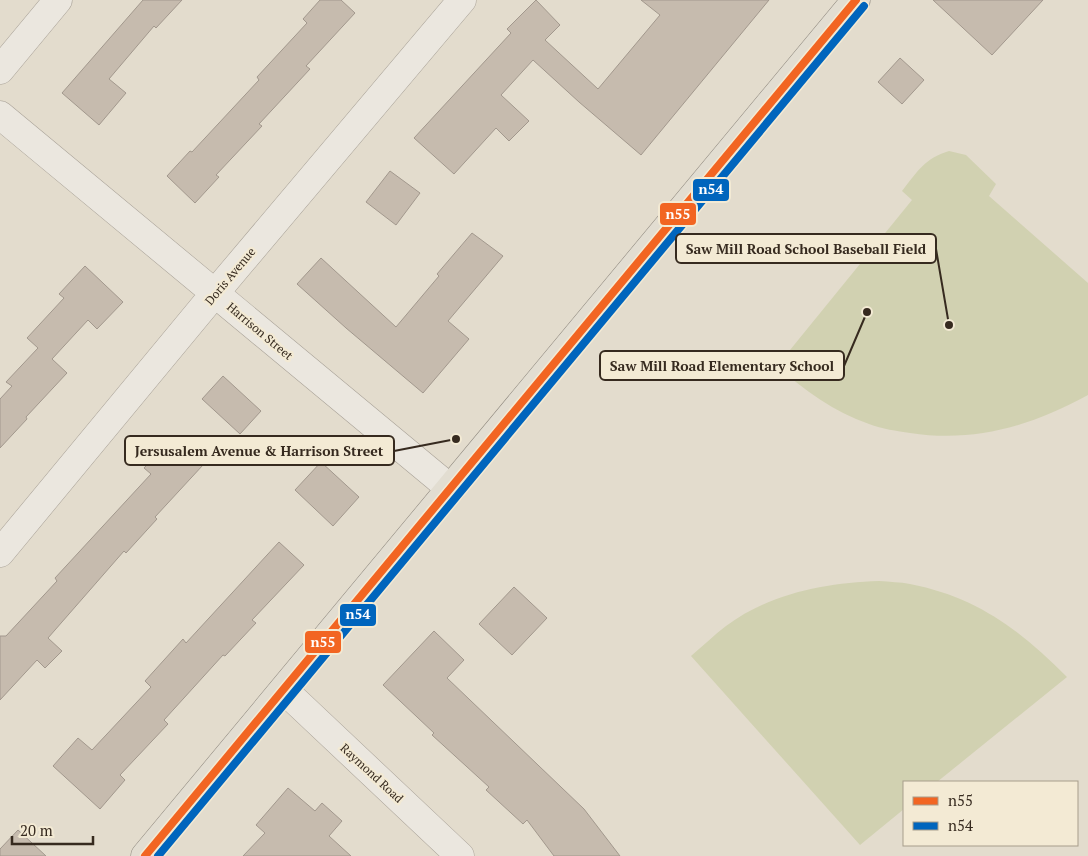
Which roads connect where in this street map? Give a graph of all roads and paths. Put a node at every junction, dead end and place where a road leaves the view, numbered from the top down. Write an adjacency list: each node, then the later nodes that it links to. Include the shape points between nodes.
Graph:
1 (58, 0): 4 (street)
2 (462, 0): 6 (street, Doris Avenue)
3 (856, 0): 7 (main road)
4 (0, 70)
5 (0, 114): 6 (street, Harrison Street)
6 (215, 293): 7 (street, Harrison Street); 8 (street, Doris Avenue)
7 (451, 489): 9 (main road)
8 (0, 553)
9 (284, 690): 10 (main road); 11 (street, Raymond Road)
10 (145, 856)
11 (460, 856)

